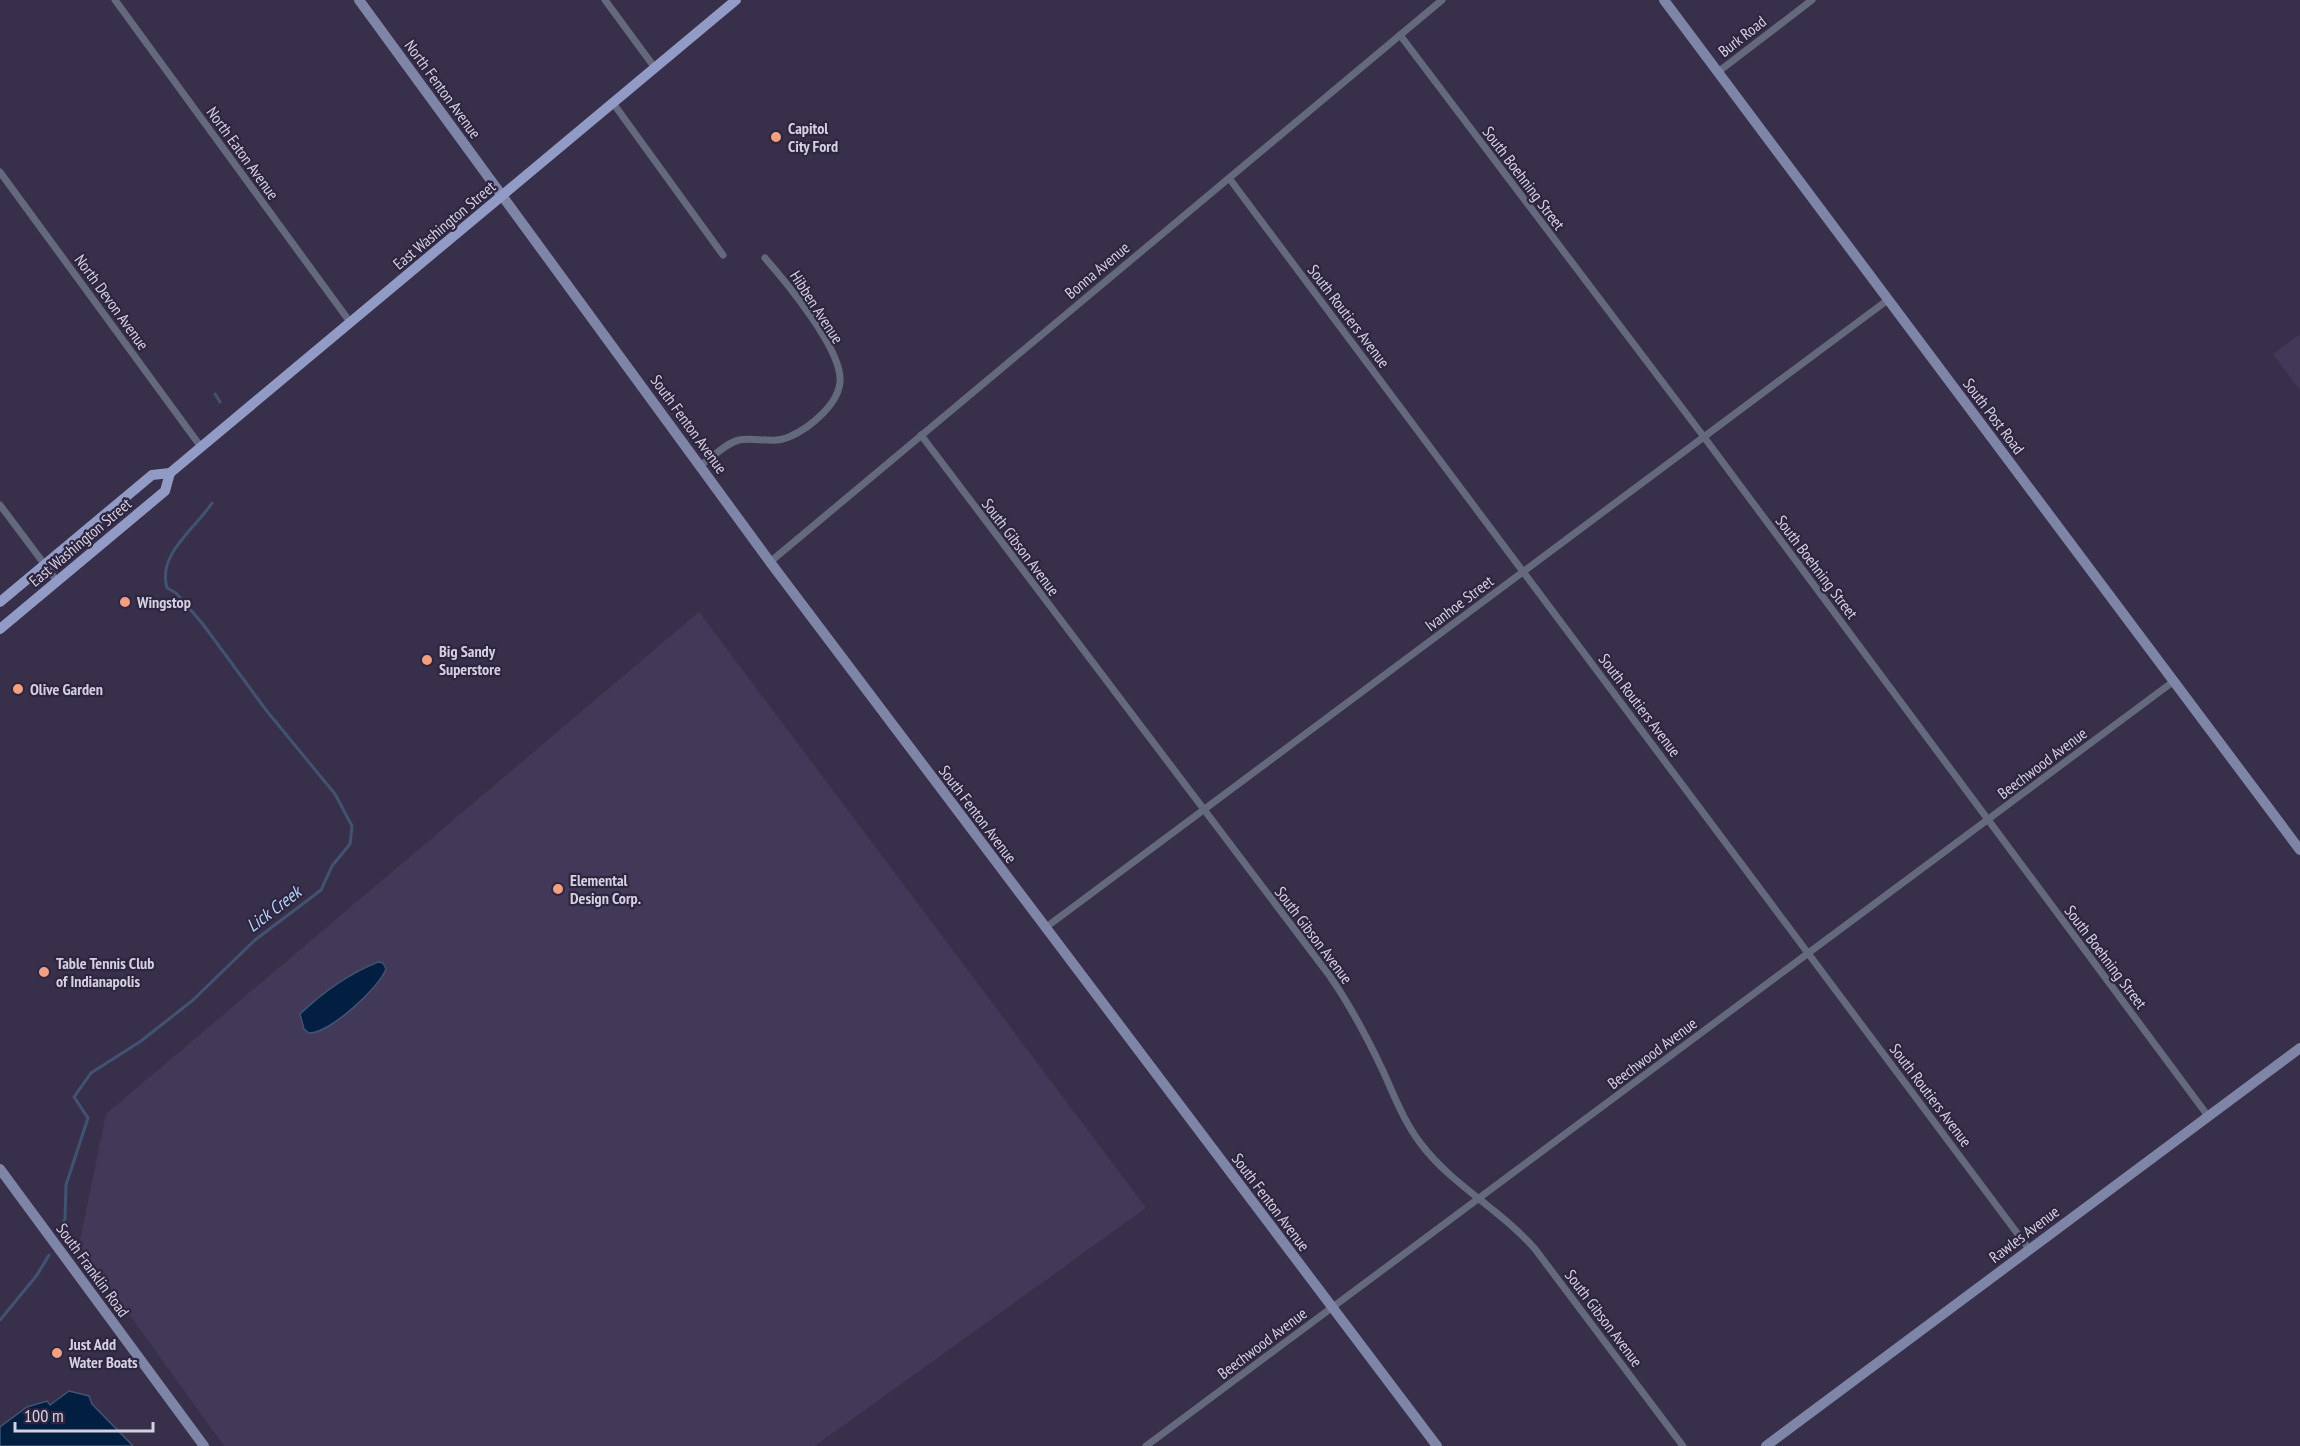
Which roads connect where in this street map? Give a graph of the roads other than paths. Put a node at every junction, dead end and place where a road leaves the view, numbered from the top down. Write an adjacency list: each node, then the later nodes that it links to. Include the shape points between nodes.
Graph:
1 (115, 0): 18 (street, North Eaton Avenue)
2 (359, 0): 14 (street, North Fenton Avenue)
3 (605, 0): 9 (street)
4 (736, 0): 9 (main road, East Washington Street)
5 (1442, 0): 8 (street, Bonna Avenue)
6 (1664, 0): 10 (street, South Post Road)
7 (1812, 0): 10 (street, Burk Road)
8 (1400, 35): 13 (street, Bonna Avenue); 20 (street, South Boehning Street)
9 (655, 68): 11 (main road, East Washington Street)
10 (1718, 72): 17 (street, South Post Road)
11 (614, 103): 14 (main road, East Washington Street); 15 (street)
12 (0, 172): 21 (street, North Devon Avenue)
13 (1229, 178): 19 (street, Bonna Avenue); 27 (street, South Routiers Avenue)
14 (502, 196): 18 (main road, East Washington Street); 22 (street, South Fenton Avenue)
15 (723, 255)
16 (765, 258): 22 (street, Hibben Avenue, via 821,333 837,366 838,388 819,416 791,436 781,440 738,440)
17 (1888, 299): 20 (street, Ivanhoe Street); 31 (street, South Post Road)
18 (350, 322): 21 (main road, East Washington Street)
19 (921, 435): 25 (street, Bonna Avenue); 32 (street, South Gibson Avenue)
20 (1704, 437): 27 (street, Ivanhoe Street); 33 (street, South Boehning Street)
21 (201, 447): 23 (main road, East Washington Street)
22 (701, 465): 25 (street, South Fenton Avenue)
23 (170, 473): 26 (main road, East Washington Street, via 152,475); 28 (main road, East Washington Street, via 165,491)
24 (0, 505): 26 (street)
25 (770, 561): 35 (street, South Fenton Avenue)
26 (44, 565): 28 (street); 29 (main road, East Washington Street)
27 (1523, 572): 32 (street, Ivanhoe Street); 36 (street, South Routiers Avenue)
28 (57, 581): 30 (main road, East Washington Street)
29 (0, 602)
30 (0, 629)
31 (2174, 681): 33 (street, Beechwood Avenue); 34 (street, South Post Road)
32 (1203, 810): 35 (street, Ivanhoe Street); 40 (street, South Gibson Avenue, via 1339,989 1418,1140 1435,1161)
33 (1988, 820): 36 (street, Beechwood Avenue); 38 (street, South Boehning Street)
34 (2300, 850)
35 (1045, 928): 42 (street, South Fenton Avenue)
36 (1808, 954): 40 (street, Beechwood Avenue); 41 (street, South Routiers Avenue)
37 (2300, 1048): 38 (street, Rawles Avenue)
38 (2208, 1116): 41 (street, Rawles Avenue)
39 (0, 1169): 43 (street, South Franklin Road)
40 (1479, 1198): 42 (street, Beechwood Avenue); 46 (street, South Gibson Avenue, via 1517,1230 1543,1259)
41 (2029, 1249): 47 (street, Rawles Avenue)
42 (1332, 1308): 44 (street, Beechwood Avenue); 45 (street, South Fenton Avenue)
43 (204, 1446)
44 (1146, 1446)
45 (1437, 1446)
46 (1683, 1446)
47 (1766, 1446)

